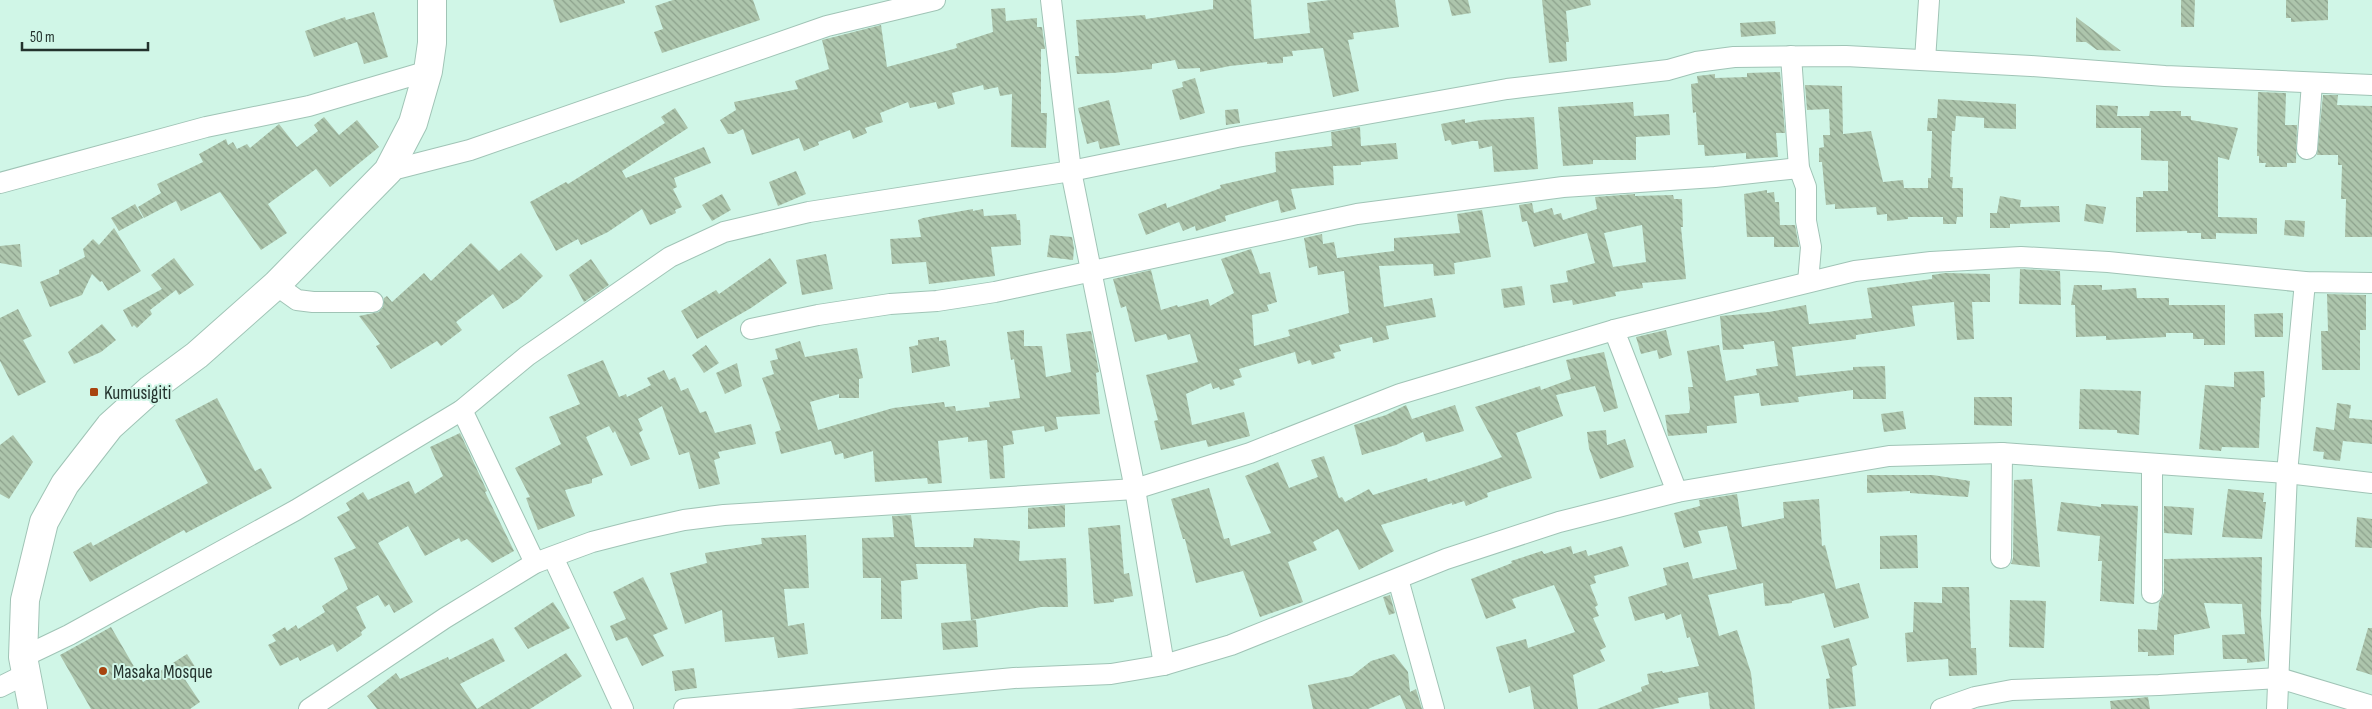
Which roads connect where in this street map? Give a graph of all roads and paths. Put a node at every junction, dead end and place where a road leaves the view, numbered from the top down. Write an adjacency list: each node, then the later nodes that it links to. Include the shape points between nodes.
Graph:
1 (432, 0): 7 (main road)
2 (935, 0): 13 (street, via 827,26 470,150)
3 (1051, 0): 12 (street)
4 (1929, 0): 6 (street)
5 (1791, 56): 6 (street); 11 (street); 12 (street, via 1696,62 1668,70 1507,89 1237,137)
6 (1924, 60): 8 (street)
7 (428, 72): 13 (main road, via 413,123); 14 (street, via 309,106 206,127)
8 (2312, 83): 9 (street); 10 (street)
9 (2372, 85)
10 (2307, 149)
11 (1799, 168): 15 (street, via 1563,187 1357,214); 16 (street, via 1806,187 1806,221 1811,247)
12 (1071, 171): 15 (street); 23 (street, via 809,212 724,232 670,257 527,356)
13 (388, 172): 19 (main road)
14 (0, 183)
15 (1091, 270): 21 (street, via 995,292 890,304); 28 (street)
16 (1808, 282): 17 (street, via 1855,271 1931,262 2022,257 2108,262); 22 (street)
17 (2305, 282): 18 (street); 26 (street)
18 (2372, 283)
19 (276, 285): 20 (street, via 297,300); 34 (main road, via 110,426 65,484 44,522 32,564 25,600)
20 (372, 302)
21 (750, 329)
22 (1614, 330): 28 (street, via 1400,394 1250,453); 29 (street)
23 (462, 410): 31 (street); 34 (street, via 287,515 69,635)
24 (2002, 453): 25 (street); 29 (street, via 1888,456); 30 (street)
25 (2152, 464): 26 (street); 33 (street)
26 (2287, 473): 27 (street); 36 (street)
27 (2372, 483)
28 (1135, 489): 31 (street, via 724,515 684,520 592,542); 35 (street)
29 (1678, 492): 32 (street, via 1559,522 1446,559)
30 (2001, 558)
31 (544, 560): 40 (street, via 445,618); 41 (street)
32 (1398, 579): 35 (street, via 1231,645); 43 (street)
33 (2152, 593)
34 (24, 665): 37 (street); 39 (main road)
35 (1164, 665): 42 (street, via 1111,674 975,681)
36 (2279, 678): 38 (street); 44 (street, via 2159,686 2012,690 1975,697); 45 (street)
37 (0, 686)
38 (2372, 706)
39 (34, 709)
40 (309, 709)
41 (623, 709)
42 (684, 709)
43 (1434, 709)
44 (1941, 709)
45 (2277, 709)

